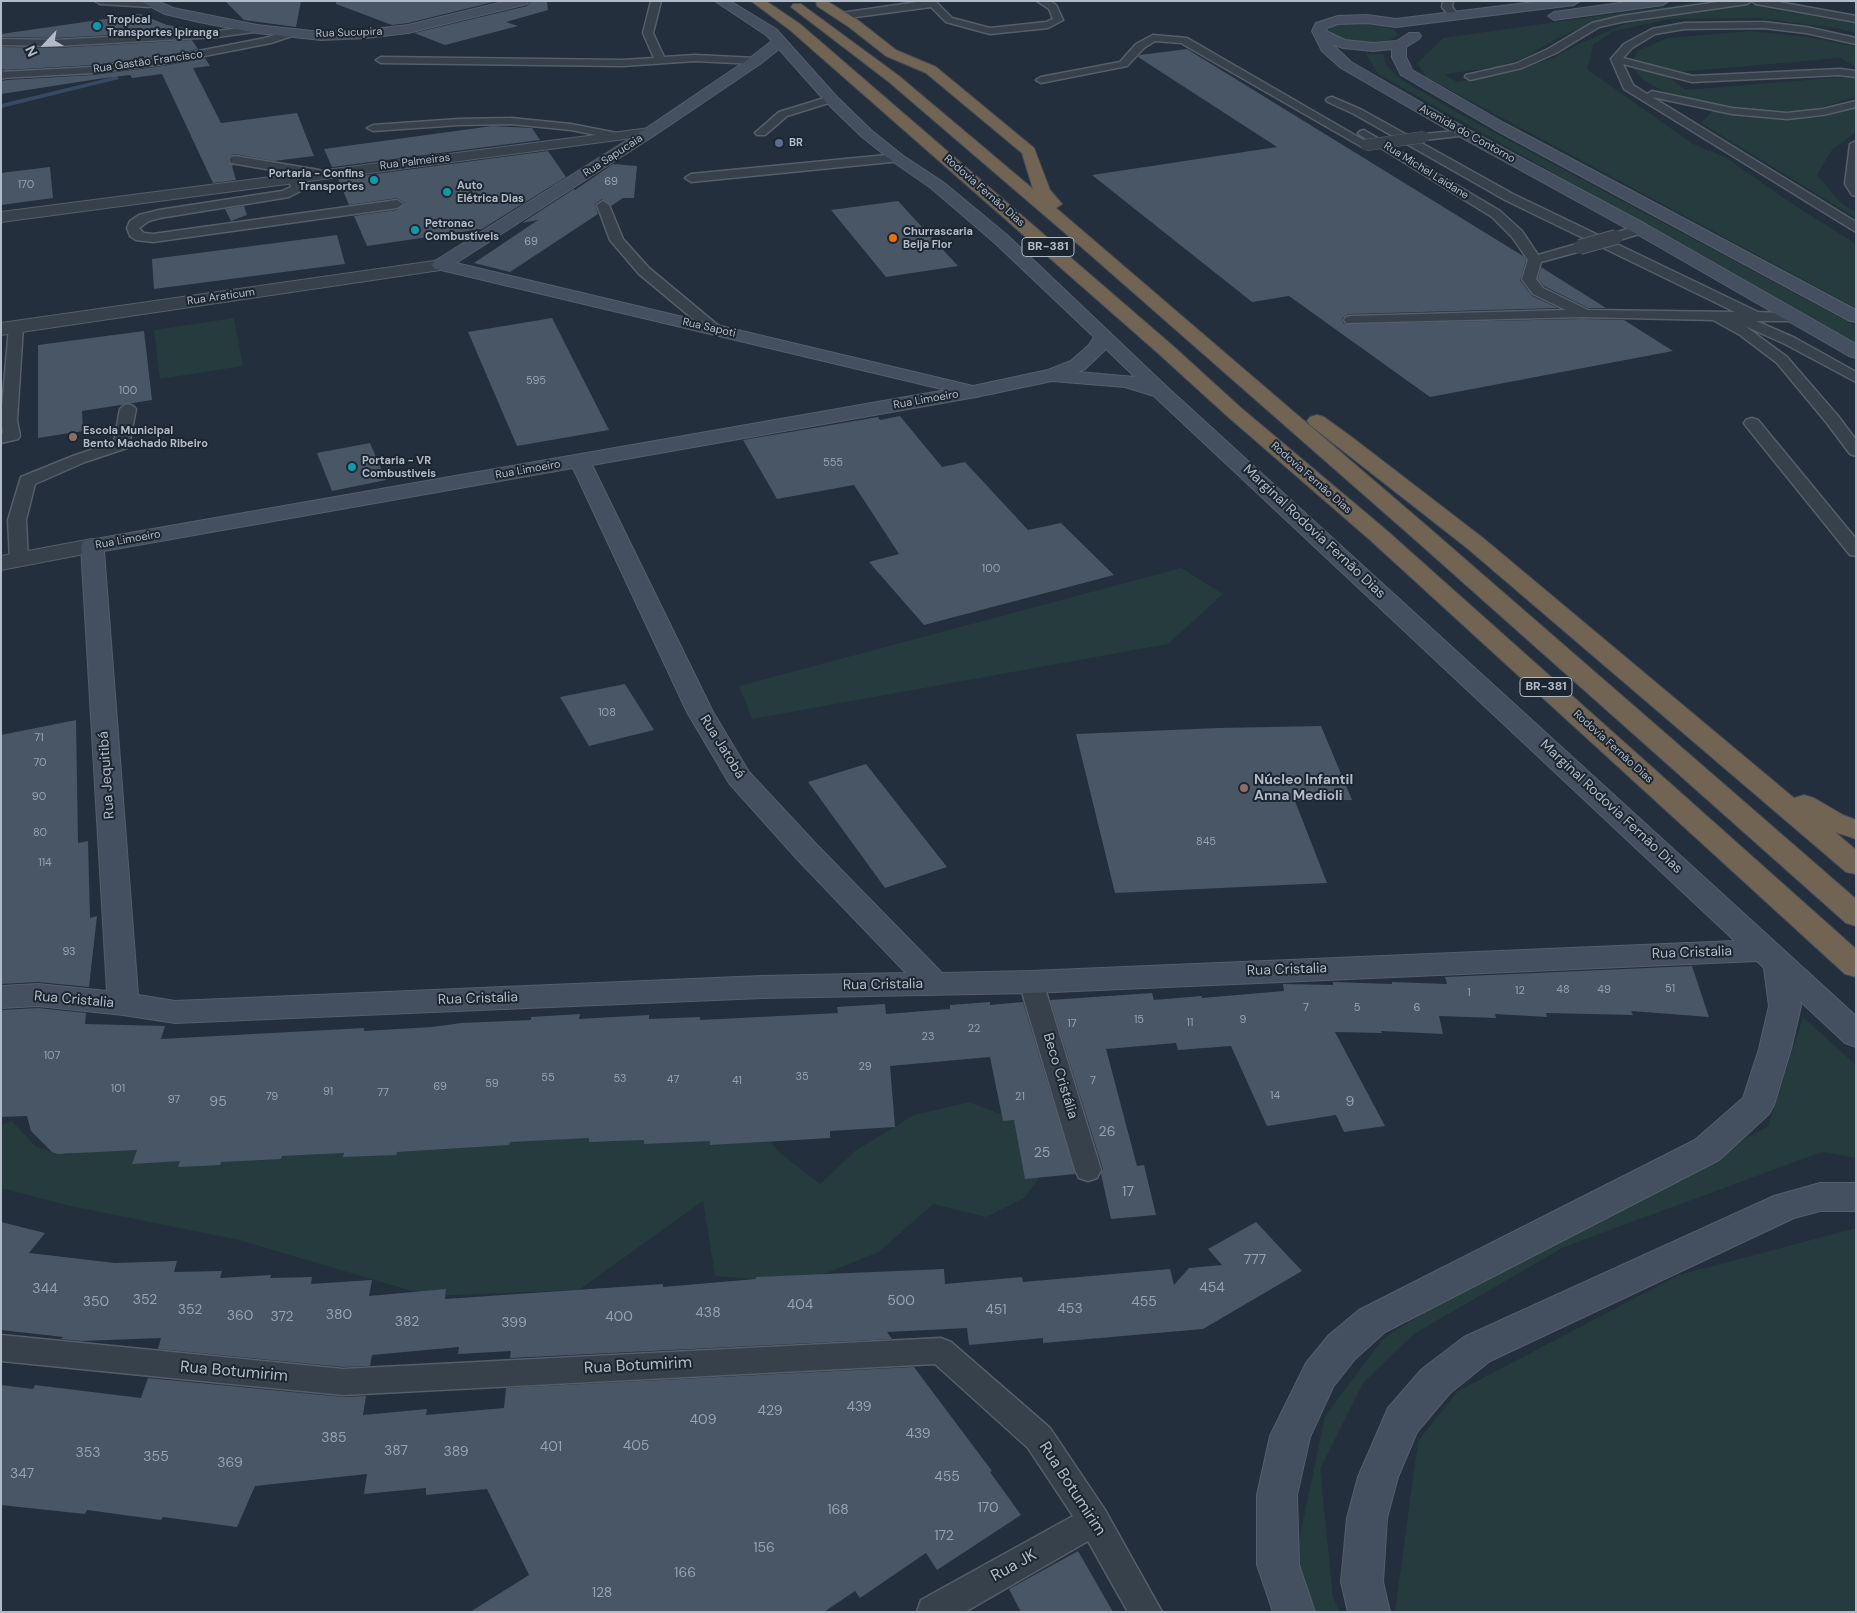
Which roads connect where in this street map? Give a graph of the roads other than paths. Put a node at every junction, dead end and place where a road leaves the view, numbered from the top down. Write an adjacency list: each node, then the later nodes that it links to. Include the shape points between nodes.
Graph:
1 (100, 1): 16 (lane)
2 (523, 1): 23 (street, Rua Sucupira, via 408,29 322,36)
3 (656, 1): 31 (lane, via 648,33)
4 (721, 1): 24 (street)
5 (735, 1): 24 (highway, BR-381)
6 (757, 1): 93 (highway, Rodovia Fernão Dias / BR-381, via 802,33 1378,534)
7 (789, 1): 61 (highway, BR-381, via 901,84)
8 (819, 1): 17 (highway, BR-381)
9 (1042, 1): 15 (lane, via 1053,8 1058,20 1048,25 990,31 949,20)
10 (1448, 1): 18 (lane, via 1446,7)
11 (1574, 1): 18 (street)
12 (1663, 1): 20 (street)
13 (1747, 1): 35 (lane, via 1596,25 1552,51 1518,66)
14 (1756, 1): 19 (lane)
15 (931, 2): 17 (lane)
16 (148, 3): 22 (street, Rua Sucupira, via 169,11)
17 (841, 16): 61 (highway, BR-381, via 891,53 931,70 1029,150 1042,191)
18 (1454, 16): 21 (street)
19 (1856, 19)
20 (1529, 20)
21 (1396, 23): 25 (street, via 1338,20 1321,26 1319,31); 28 (street, via 1419,35)
22 (257, 29): 23 (street, Rua Sucupira); 27 (lane, via 56,43)
23 (292, 33): 34 (lane, Rua Gastão Francisco, via 163,61 92,70)
24 (776, 36): 32 (street, Rua Sapucaia); 39 (street, Marginal Rodovia Fernão Dias / BR-381)
25 (1323, 36): 28 (street, via 1358,46); 44 (street, Avenida do Contorno, via 1327,48 1346,66)
26 (1856, 41): 29 (lane, via 1763,25 1684,26 1652,32 1628,46)
27 (1, 42)
28 (1399, 45): 68 (street, Avenida do Contorno, via 1399,57 1406,72 1499,126)
29 (1616, 59): 33 (lane, via 1692,78); 37 (lane)
30 (381, 60): 31 (lane)
31 (661, 61): 32 (lane, via 695,58)
32 (755, 61): 43 (street, Rua Sapucaia)
33 (1856, 74)
34 (1, 75)
35 (1470, 77)
36 (1041, 80): 44 (lane, bridge, via 1123,64 1153,38 1183,40 1366,145)
37 (1628, 86): 41 (lane, via 1702,106 1787,116); 59 (lane)
38 (1348, 92): 40 (lane)
39 (832, 99): 45 (lane, via 782,114); 49 (street, Marginal Rodovia Fernão Dias / BR-381)
40 (1332, 100): 62 (lane, Rua Michel Laidane, via 1328,109 1496,214 1517,234); 67 (lane, via 1509,197)
41 (1856, 104)
42 (373, 128): 46 (lane, via 511,121 572,127)
43 (650, 132): 46 (street, Rua Palmeiras); 63 (street, Rua Sapucaia)
44 (1464, 132): 60 (street, Avenida do Contorno)
45 (761, 133)
46 (617, 136): 52 (street, Rua Palmeiras)
47 (1856, 144): 55 (lane, via 1851,184)
48 (782, 155): 51 (lane)
49 (897, 158): 51 (lane); 73 (street, Marginal Rodovia Fernão Dias / BR-381, via 938,185 980,221)
50 (235, 160): 52 (lane)
51 (798, 168): 54 (lane)
52 (319, 174): 53 (street, Rua Palmeiras)
53 (293, 177): 56 (lane, via 298,189 285,194 159,214 144,218 133,228 141,237 153,238); 58 (street, Rua Palmeiras)
54 (691, 178)
55 (1856, 192)
56 (397, 204)
57 (603, 206): 72 (lane, via 617,240 644,271)
58 (1, 217)
59 (1856, 228)
60 (1641, 229): 62 (lane, bridge); 69 (street, Avenida do Contorno)
61 (1092, 246): 74 (highway, BR-381)
62 (1535, 260): 64 (lane, via 1529,279 1538,290)
63 (441, 265): 71 (street, Rua Araticum); 72 (street, Rua Sapoti)
64 (1585, 314): 65 (lane); 70 (lane)
65 (1715, 315): 66 (lane); 83 (lane, via 1745,332 1782,360)
66 (1734, 316): 67 (lane); 77 (lane, via 1790,341)
67 (1755, 316): 69 (lane)
68 (1856, 316)
69 (1794, 317): 75 (street, Avenida do Contorno)
70 (1351, 320)
71 (9, 328): 82 (lane, via 9,420 12,436)
72 (715, 330): 78 (street, Rua Sapoti)
73 (1104, 336): 76 (street, Rua Limoeiro, via 1097,348 1078,365); 79 (street, Marginal Rodovia Fernão Dias / BR-381)
74 (1202, 342): 88 (highway, via 1346,442 1475,543); 91 (highway, BR-381)
75 (1856, 352)
76 (1053, 375): 78 (street, Rua Limoeiro); 79 (street, Rua Limoeiro, via 1127,381)
77 (1856, 378)
78 (976, 391): 84 (street, Rua Limoeiro)
79 (1161, 392): 92 (street, Marginal Rodovia Fernão Dias / BR-381)
80 (128, 409): 87 (lane, via 121,445 27,481)
81 (1752, 423): 86 (lane)
82 (1, 438)
83 (1856, 451)
84 (580, 461): 85 (street, Rua Limoeiro); 95 (street, Rua Jatobá, via 700,712 739,777)
85 (92, 546): 87 (street, Rua Limoeiro); 97 (street, Rua Jequitibá)
86 (1856, 551)
87 (10, 561)
88 (1732, 760): 89 (highway, via 1833,821); 90 (highway)
89 (1856, 830)
90 (1856, 865)
91 (1856, 916)
92 (1772, 957): 94 (street, Rua Cristalia); 98 (street, Marginal Rodovia Fernão Dias / BR-381); 105 (street, via 1785,1006 1776,1049 1757,1105 1706,1150 1372,1321 1342,1347 1319,1375 1290,1436 1278,1495 1278,1565)
93 (1856, 966)
94 (1031, 982): 95 (street, Rua Cristalia); 99 (lane, Beco Cristália)
95 (935, 984): 97 (street, Rua Cristalia, via 762,987 175,1012)
96 (1, 997): 97 (street, Rua Cristalia, via 38,996)
97 (123, 1004)
98 (1856, 1035)
99 (1088, 1170)
100 (1856, 1196): 106 (street, via 1820,1197 1786,1206 1478,1349 1436,1381 1402,1421 1378,1477 1367,1518 1362,1582)
101 (1, 1348): 102 (lane, Rua Botumirim, via 343,1382 941,1351 1039,1438)
102 (1094, 1521): 103 (lane, Rua JK); 104 (lane, Rua Botumirim)
103 (933, 1612)
104 (1146, 1612)
105 (1294, 1612)
106 (1369, 1612)

